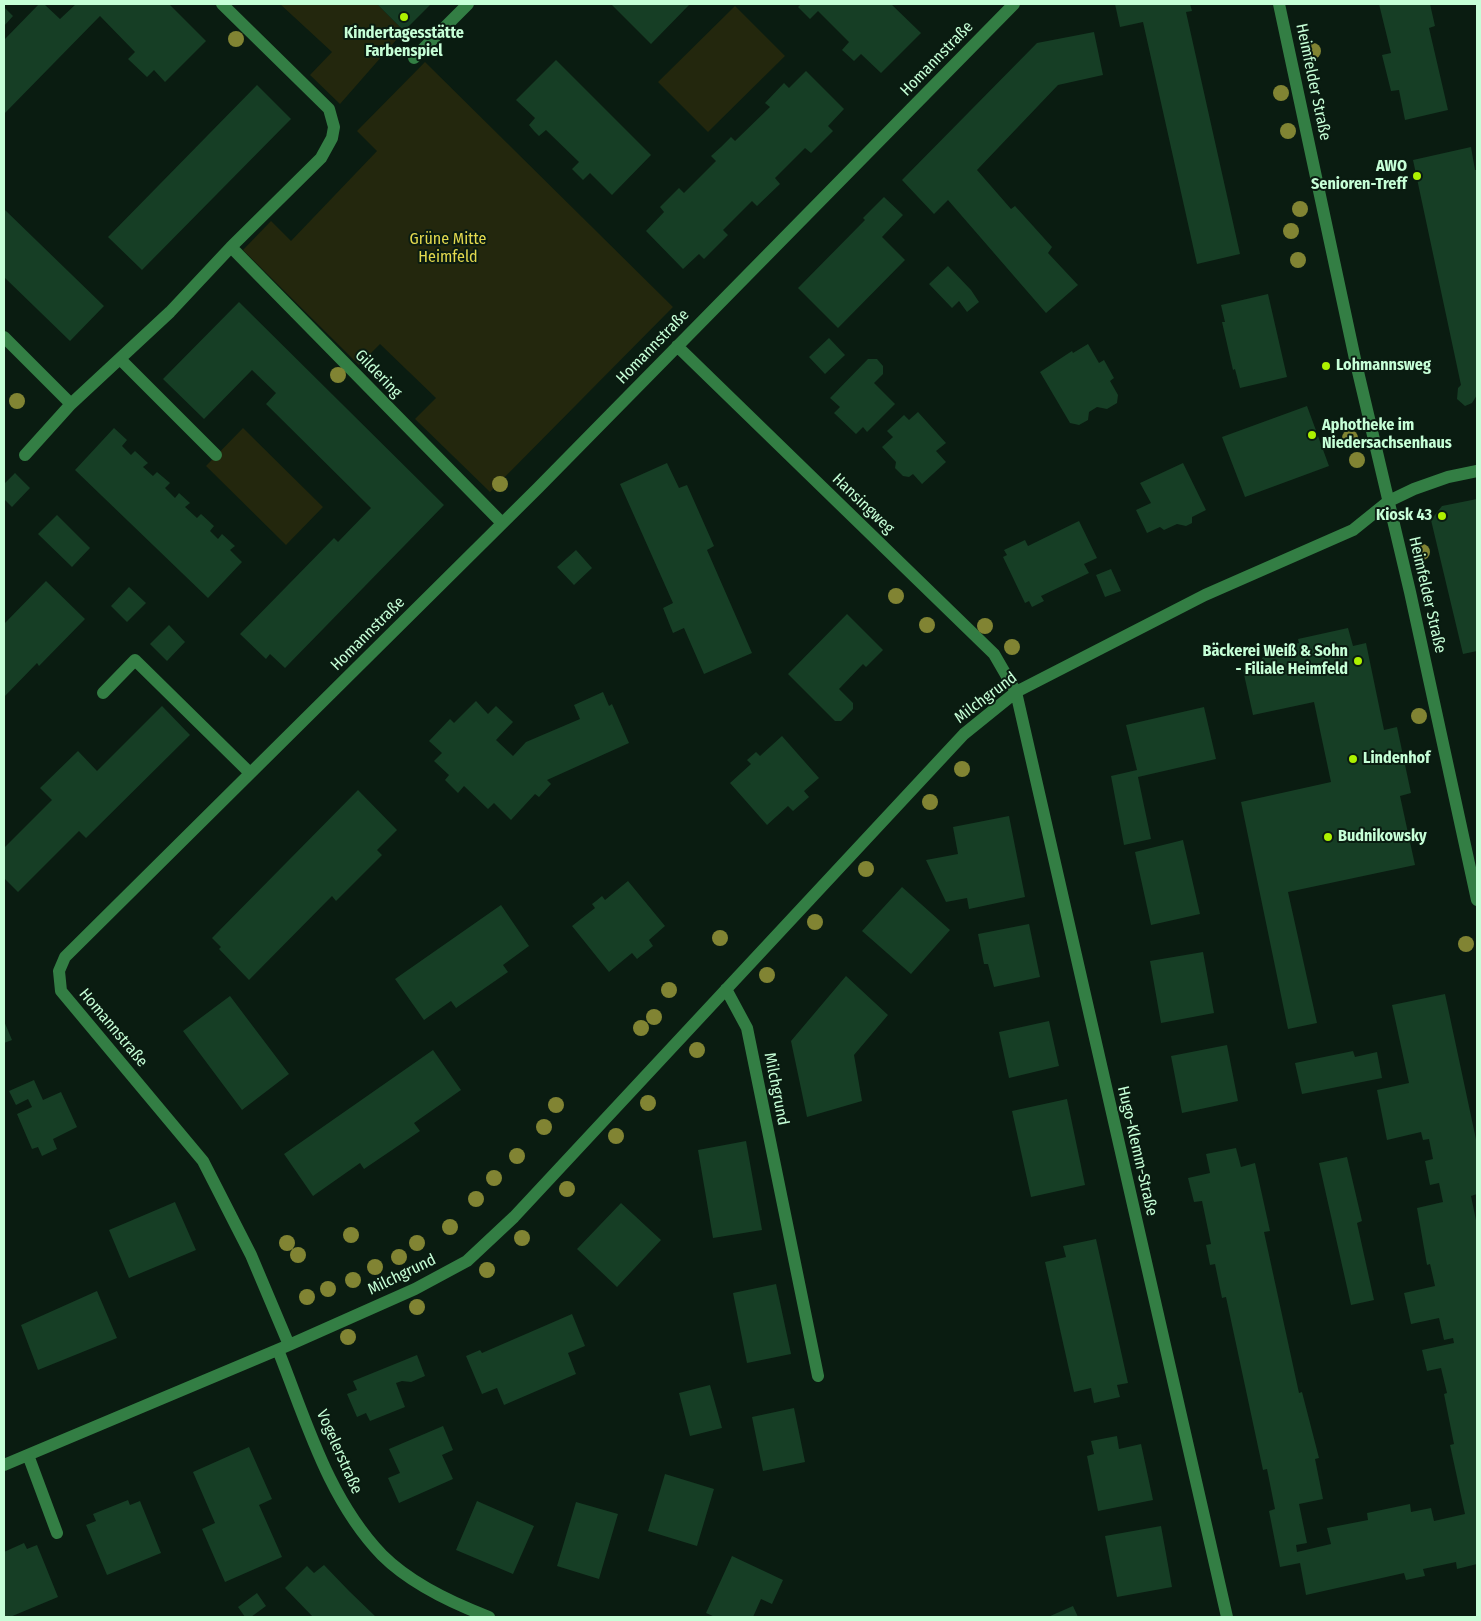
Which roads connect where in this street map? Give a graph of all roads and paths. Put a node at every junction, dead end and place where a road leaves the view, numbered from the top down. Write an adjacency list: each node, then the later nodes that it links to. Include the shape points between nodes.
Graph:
1 (222, 4): 6 (street, via 329,109 334,128 321,158)
2 (468, 4): 5 (street)
3 (1014, 4): 8 (street, Homannstraße)
4 (1279, 4): 14 (street, Heimfelder Straße, via 1357,368)
5 (414, 58)
6 (231, 247): 9 (street); 15 (street, Gildering)
7 (4, 337): 10 (street)
8 (677, 346): 15 (street, Homannstraße); 16 (street, Hansingweg, via 994,654)
9 (120, 359): 10 (street); 12 (street)
10 (71, 404): 11 (street)
11 (25, 455)
12 (216, 455)
13 (1477, 471): 14 (street, via 1431,483)
14 (1389, 501): 16 (street, Milchgrund, via 1353,530 1205,594); 19 (street, Heimfelder Straße)
15 (502, 523): 18 (street, Homannstraße)
16 (1016, 692): 20 (street, Milchgrund, via 964,734); 27 (street, Hugo-Klemm-Straße)
17 (102, 693): 18 (street, via 135,660)
18 (250, 773): 21 (street, Homannstraße, via 65,957 59,971 59,984 61,991 204,1161 251,1255)
19 (1477, 900)
20 (726, 989): 21 (street, Milchgrund, via 514,1217 466,1261 415,1289); 22 (street, Milchgrund, via 747,1028)
21 (283, 1348): 23 (street, Milchgrund); 26 (street, Vogelerstraße, via 331,1480 364,1532 383,1555 409,1577 461,1607)
22 (818, 1376)
23 (28, 1455): 24 (street, Milchgrund); 25 (street)
24 (4, 1465)
25 (57, 1533)
26 (490, 1617)
27 (1227, 1617)

